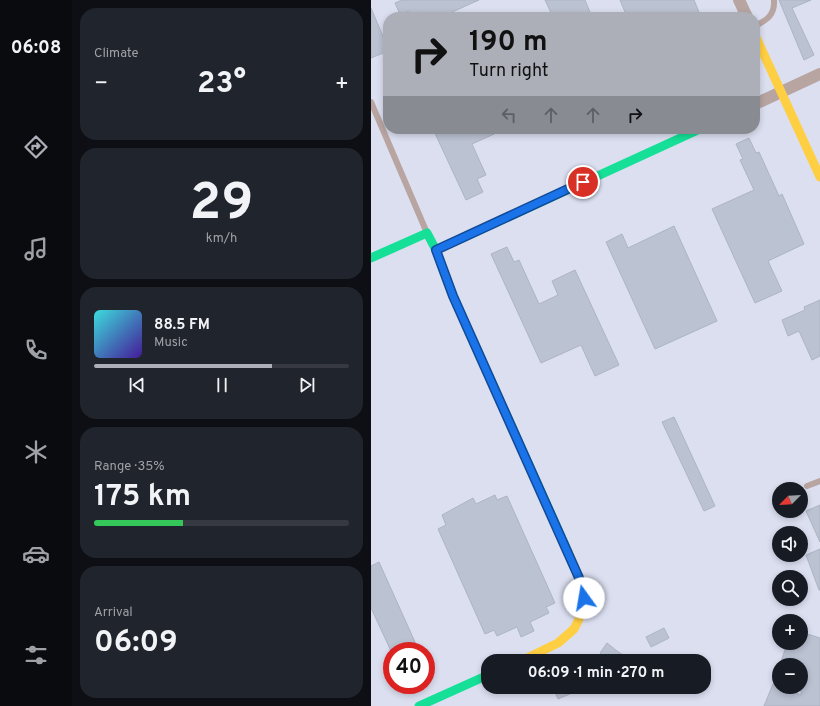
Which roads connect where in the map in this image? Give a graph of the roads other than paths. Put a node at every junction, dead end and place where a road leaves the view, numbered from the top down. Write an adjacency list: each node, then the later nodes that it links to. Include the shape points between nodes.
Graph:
1 (739, 0): 3 (street)
2 (773, 0): 4 (lane, via 772,14 767,21)
3 (745, 12)
4 (760, 24)
5 (760, 46): 7 (street)
6 (820, 74): 7 (street)
7 (780, 92): 9 (street); 13 (street)
8 (371, 102): 10 (lane)
9 (760, 102)
10 (383, 130)
11 (385, 134): 14 (lane)
12 (689, 134): 15 (street)
13 (820, 177)
14 (427, 233): 15 (street); 16 (street)
15 (436, 250): 19 (street, via 456,303 584,589 579,620 570,634 560,644)
16 (371, 258)
17 (820, 480): 18 (lane)
18 (808, 486)
19 (537, 654)
20 (481, 678): 21 (street)
21 (419, 706)

